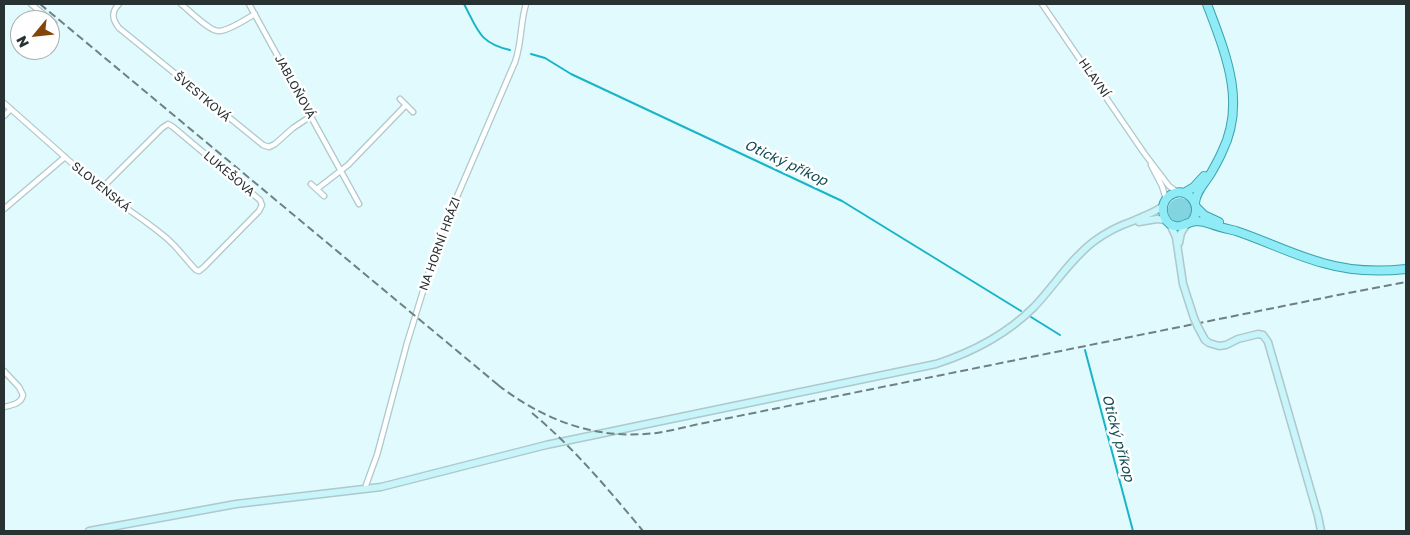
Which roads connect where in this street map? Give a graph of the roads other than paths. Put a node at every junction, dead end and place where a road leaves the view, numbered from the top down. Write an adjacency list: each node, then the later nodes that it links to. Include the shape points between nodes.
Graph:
1 (119, 4): 14 (street, ŠVESTKOVÁ, via 113,15 119,28 263,146 275,144)
2 (181, 4): 7 (street, via 218,32)
3 (249, 4): 7 (street, JABLOŇOVÁ)
4 (526, 4): 37 (street, NA HORNÍ HRÁZI, via 516,62 432,259)
5 (1042, 4): 15 (street, HLAVNÍ)
6 (1207, 4): 17 (main road, via 1229,68 1234,98 1229,134)
7 (255, 14): 14 (street, JABLOŇOVÁ)
8 (400, 100): 10 (street)
9 (4, 103): 11 (street, SLOVENSKÁ)
10 (406, 105): 12 (street); 18 (street)
11 (11, 109): 13 (street); 16 (street, SLOVENSKÁ)
12 (413, 112)
13 (4, 116)
14 (311, 116): 18 (street, JABLOŇOVÁ)
15 (1144, 153): 22 (street, HLAVNÍ, via 1169,186); 24 (street, HLAVNÍ, via 1162,186)
16 (65, 157): 20 (street, SLOVENSKÁ); 27 (street)
17 (1216, 164): 22 (main road, via 1194,187); 26 (main road, via 1197,195)
18 (341, 170): 21 (street); 25 (street, JABLOŇOVÁ)
19 (311, 184): 21 (street)
20 (101, 189): 34 (street, SLOVENSKÁ, via 164,235); 34 (street, LUKEŠOVA, via 168,124 261,201 259,211)
21 (317, 189): 23 (street)
22 (1181, 193): 24 (main road, via 1170,196); 26 (main road, via 1190,197)
23 (324, 196)
24 (1164, 203): 28 (main road, via 1163,213); 30 (main road, via 1153,212)
25 (359, 204)
26 (1196, 206): 29 (main road, via 1195,216); 31 (main road, via 1204,215)
27 (4, 210)
28 (1168, 222): 29 (main road, via 1178,226); 30 (main road, via 1148,219); 32 (main road, via 1175,233)
29 (1189, 224): 31 (main road, via 1202,222); 32 (main road, via 1179,237)
30 (1120, 226): 37 (main road, via 1086,248 1034,307 1008,329 949,360 564,441)
31 (1236, 231): 33 (main road, via 1333,266 1363,271)
32 (1178, 250): 39 (main road, bridge, via 1183,284 1205,340 1219,346 1258,334 1266,338)
33 (1406, 269)
34 (198, 271)
35 (4, 371): 36 (street, via 23,395 18,403)
36 (4, 407)
37 (366, 489): 38 (main road, via 236,504)
38 (88, 531)
39 (1321, 531)

